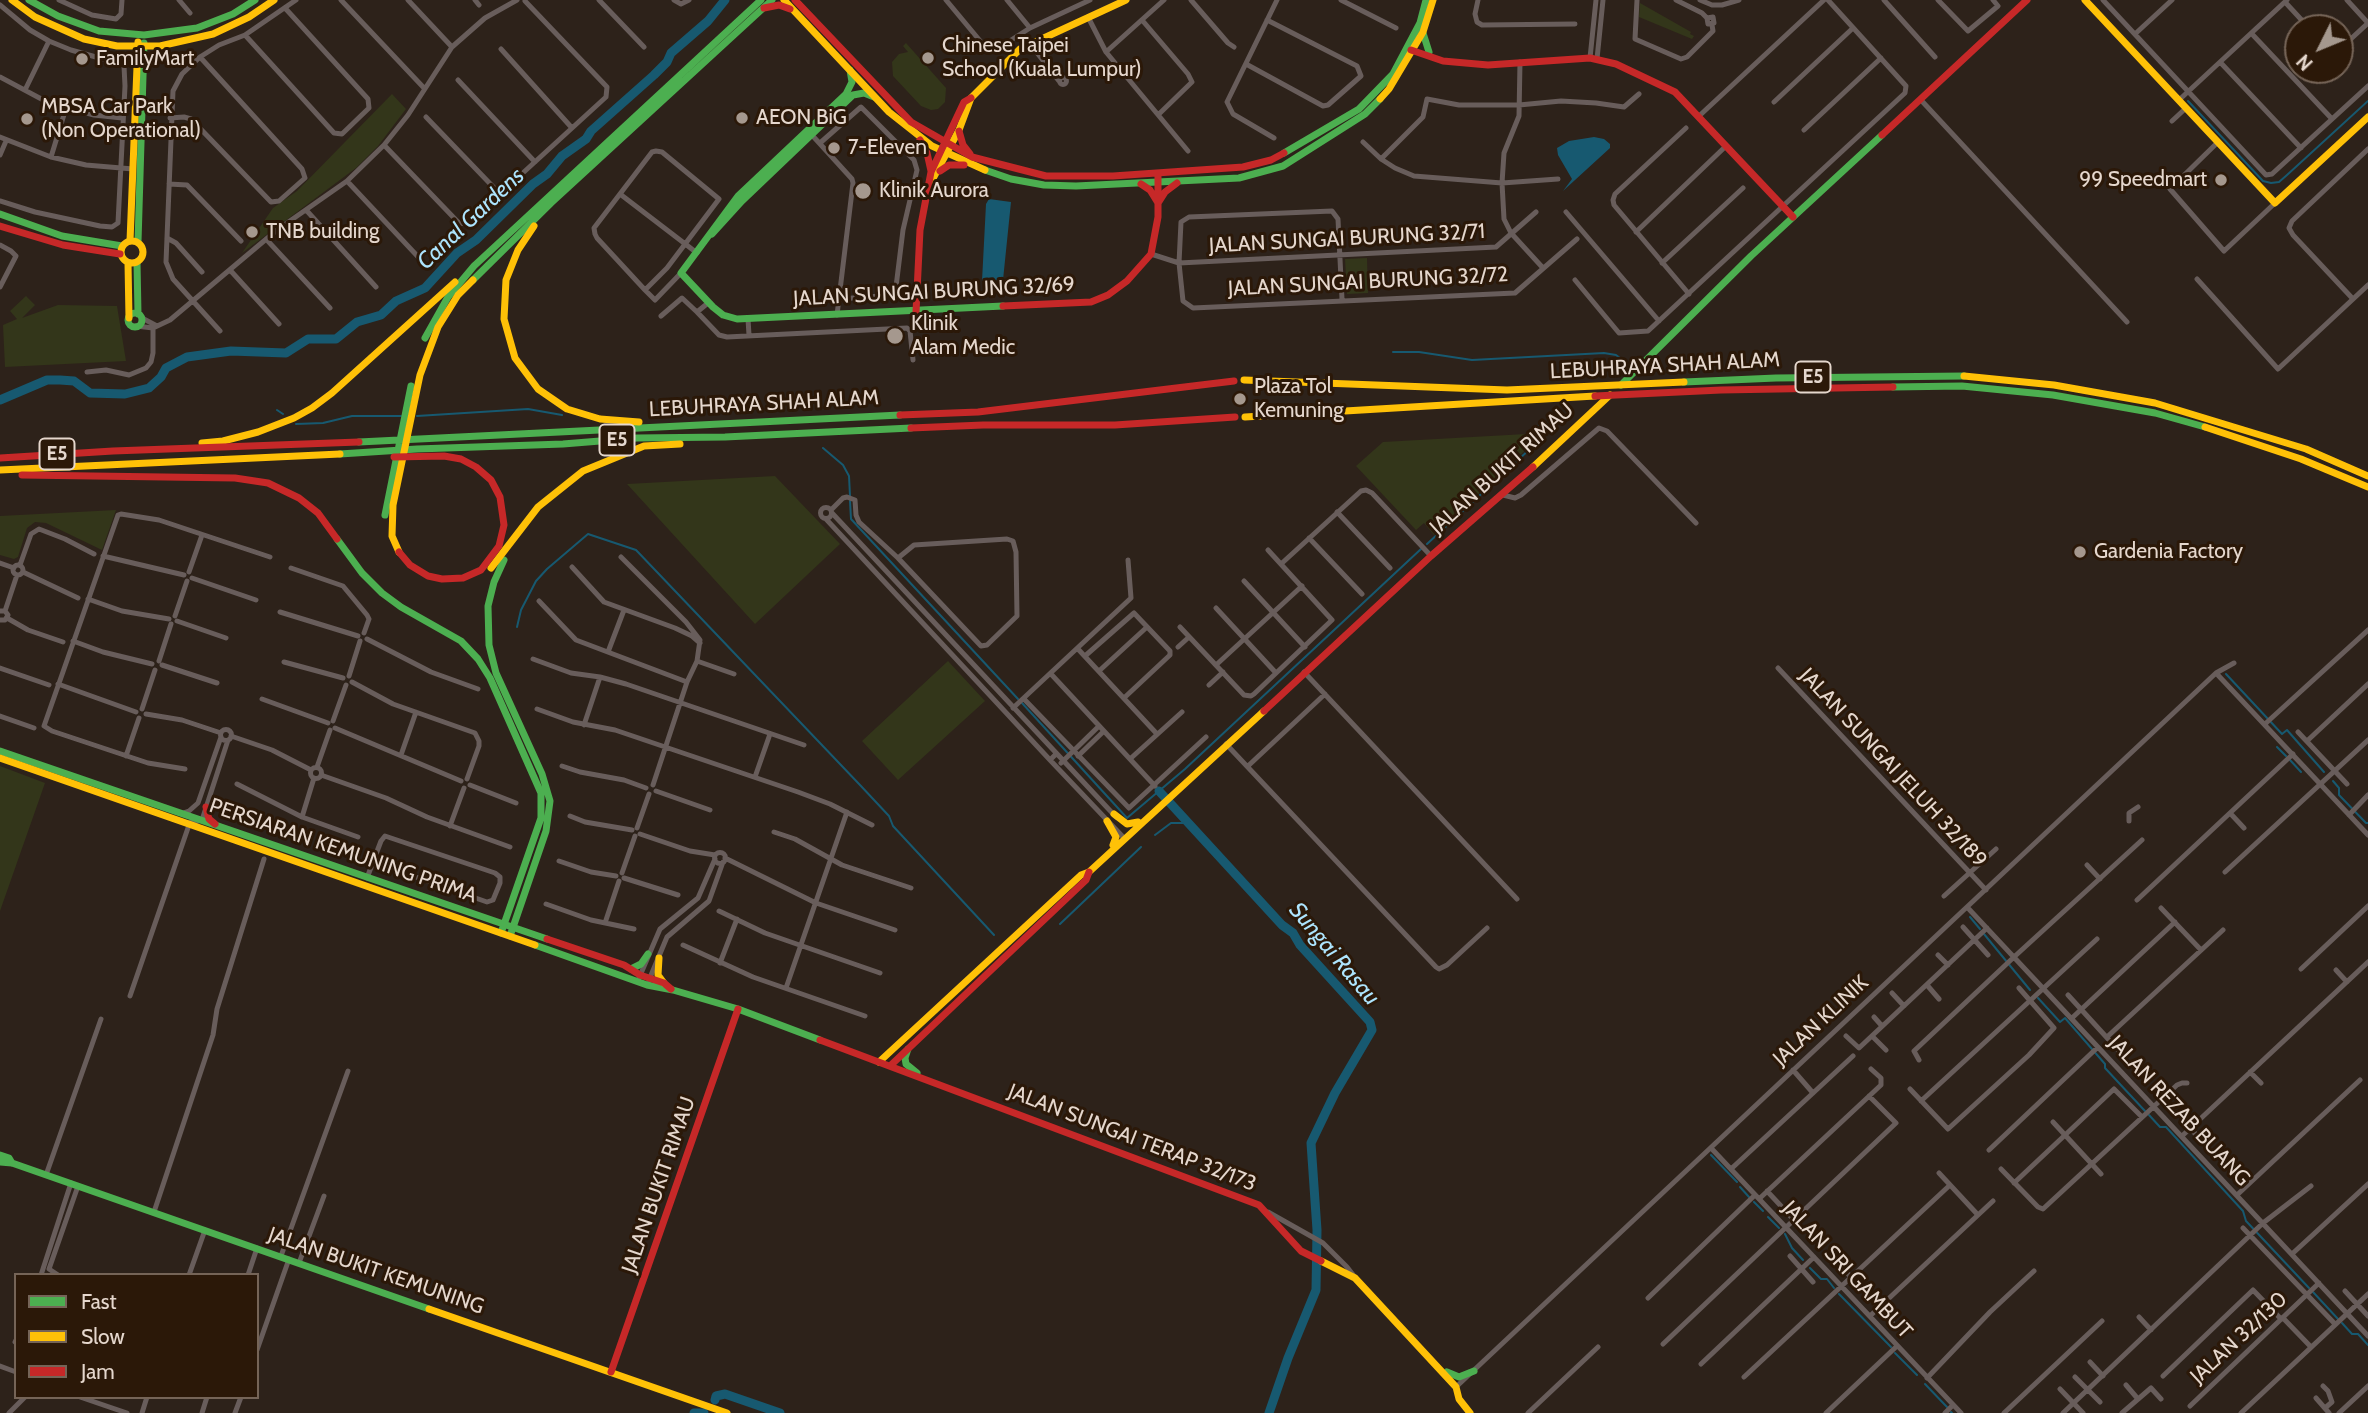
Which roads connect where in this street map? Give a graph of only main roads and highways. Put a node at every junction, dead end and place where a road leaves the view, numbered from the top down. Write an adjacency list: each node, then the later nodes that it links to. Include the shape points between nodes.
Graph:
1 (12, 0): 17 (main road, via 71,34)
2 (29, 0): 16 (main road, via 84,27)
3 (255, 0): 16 (main road, via 197,28)
4 (274, 0): 19 (main road, via 225,29)
5 (772, 0): 13 (main road)
6 (784, 0): 15 (main road)
7 (797, 0): 28 (main road)
8 (1125, 0): 27 (main road, via 1020,49 968,100)
9 (1426, 0): 20 (main road)
10 (1433, 0): 14 (main road)
11 (2027, 0): 40 (main road, JALAN BUKIT RIMAU)
12 (2085, 0): 26 (main road, via 2275,203)
13 (760, 3): 15 (main road, via 784,6); 37 (main road); 46 (main road)
14 (1423, 33): 20 (main road); 21 (main road)
15 (815, 34): 24 (main road)
16 (141, 35): 18 (main road)
17 (117, 46): 18 (main road); 22 (main road)
18 (141, 46): 19 (main road); 22 (main road)
19 (160, 46): 22 (main road)
20 (1411, 48): 21 (main road); 23 (main road); 34 (main road, via 1359,109 1280,156 1243,167)
21 (1429, 55): 23 (main road); 40 (main road, via 1488,65 1593,58 1616,64 1675,92)
22 (141, 62): 43 (main road); 43 (main road, via 133,169)
23 (1405, 65): 35 (main road, via 1365,114 1283,166 1239,178)
24 (850, 70): 25 (main road); 32 (main road, via 852,82 846,94)
25 (874, 97): 28 (main road); 30 (main road, via 853,95)
26 (2368, 117)
27 (956, 127): 28 (main road); 29 (main road); 31 (main road)
28 (921, 134): 29 (main road); 33 (main road)
29 (945, 148): 31 (main road); 33 (main road)
30 (786, 159): 32 (main road); 42 (main road)
31 (970, 161): 33 (main road); 34 (main road, via 1046,176); 36 (main road, via 1003,177 1044,185)
32 (773, 163): 42 (main road, via 738,196)
33 (933, 173): 47 (main road, via 920,230)
34 (1158, 178): 35 (main road); 36 (main road); 38 (main road)
35 (1181, 182): 38 (main road, via 1170,187)
36 (1140, 184): 38 (main road)
37 (551, 203): 52 (main road, via 448,309 432,339); 55 (main road, via 518,250 506,280 504,319 515,358 538,388 567,409 611,421)
38 (1158, 203): 47 (main road, JALAN SUNGAI BURUNG 32/69, via 1151,254 1108,295 1091,302)
39 (0, 214): 44 (main road)
40 (1793, 217): 69 (main road, JALAN BUKIT RIMAU, via 1503,495)
41 (0, 226): 44 (main road, via 62,245)
42 (711, 234): 47 (main road, JALAN SUNGAI BURUNG 32/69, via 681,273 729,318)
43 (134, 242): 44 (main road); 45 (main road, via 143,254)
44 (121, 250): 45 (main road)
45 (132, 263): 48 (main road); 49 (main road)
46 (474, 266): 52 (main road, via 430,326 420,351); 57 (main road, via 332,393 294,418 231,439)
47 (916, 312)
48 (140, 316): 49 (main road); 49 (main road, via 141,323 136,326)
49 (129, 318)
50 (1244, 380): 61 (main road, LEBUHRAYA SHAH ALAM / E5, via 1507,390 1776,378 1963,376 2054,385 2155,403 2293,445)
51 (1234, 381): 55 (main road, LEBUHRAYA SHAH ALAM / E5, via 978,412)
52 (412, 398): 63 (main road)
53 (1235, 417): 56 (main road, LEBUHRAYA SHAH ALAM / E5)
54 (1245, 417): 62 (main road, LEBUHRAYA SHAH ALAM / E5, via 1694,391 1962,386 2053,395 2155,413 2230,433)
55 (677, 425): 57 (main road, LEBUHRAYA SHAH ALAM / E5)
56 (725, 437): 58 (main road, LEBUHRAYA SHAH ALAM / E5); 64 (main road, via 644,446 595,464 538,507)
57 (113, 451): 59 (main road, LEBUHRAYA SHAH ALAM / E5)
58 (373, 453): 60 (main road, LEBUHRAYA SHAH ALAM / E5); 63 (main road, via 444,456 468,462 496,488 503,506 503,533 493,556 475,573 456,579 436,578 415,568 399,552)
59 (0, 458)
60 (0, 472): 74 (main road, via 250,479 281,488 308,505 372,583 401,607 455,636 490,678 542,799 541,818)
61 (2368, 476)
62 (2368, 487)
63 (389, 503): 64 (main road, via 385,529 393,553 410,573 427,583 454,586 477,580)
64 (515, 537): 76 (main road, via 491,593 489,645 496,673 550,801 546,831)
65 (0, 751): 71 (main road, PERSIARAN KEMUNING PRIMA)
66 (0, 758): 76 (main road, PERSIARAN KEMUNING PRIMA)
67 (206, 807): 71 (main road, via 211,822)
68 (1114, 814): 69 (main road, via 1131,825)
69 (1144, 819): 72 (main road, JALAN BUKIT RIMAU)
70 (1107, 821): 72 (main road, via 1116,841)
71 (219, 826): 75 (main road, PERSIARAN KEMUNING PRIMA)
72 (1102, 860): 73 (main road, JALAN BUKIT RIMAU)
73 (1089, 873): 85 (main road, JALAN BUKIT RIMAU); 86 (main road, JALAN BUKIT RIMAU)
74 (512, 905): 75 (main road); 76 (main road)
75 (494, 921): 76 (main road, PERSIARAN KEMUNING PRIMA)
76 (507, 930): 79 (main road, PERSIARAN KEMUNING PRIMA); 80 (main road, PERSIARAN KEMUNING PRIMA)
77 (648, 954): 79 (main road, via 637,967)
78 (659, 958): 82 (main road, via 658,975)
79 (624, 965): 80 (main road, PERSIARAN KEMUNING PRIMA)
80 (639, 978): 81 (main road, PERSIARAN KEMUNING PRIMA)
81 (648, 982): 82 (main road, PERSIARAN KEMUNING PRIMA); 83 (main road, PERSIARAN KEMUNING PRIMA)
82 (664, 983): 83 (main road, PERSIARAN KEMUNING PRIMA)
83 (673, 990): 84 (main road, PERSIARAN KEMUNING PRIMA)
84 (738, 1009): 87 (main road, JALAN SUNGAI TERAP 32/173); 96 (main road, JALAN BUKIT RIMAU)
85 (902, 1040): 87 (main road, via 883,1054); 88 (main road, JALAN BUKIT RIMAU)
86 (910, 1046): 89 (main road, JALAN BUKIT RIMAU); 90 (main road, via 905,1063)
87 (865, 1056): 88 (main road, JALAN SUNGAI TERAP 32/173)
88 (879, 1062): 89 (main road, JALAN SUNGAI TERAP 32/173)
89 (890, 1066): 90 (main road, JALAN SUNGAI TERAP 32/173)
90 (926, 1079): 94 (main road, JALAN SUNGAI TERAP 32/173, via 1259,1205 1301,1251 1356,1278)
91 (0, 1154): 93 (main road, JALAN BUKIT KEMUNING)
92 (0, 1162): 93 (main road, JALAN BUKIT KEMUNING)
93 (12, 1163): 96 (main road, JALAN BUKIT KEMUNING)
94 (1430, 1358): 95 (main road, via 1454,1377); 98 (main road, JALAN SUNGAI TERAP 32/173, via 1456,1387)
95 (1474, 1371)
96 (611, 1372): 97 (main road, JALAN BUKIT KEMUNING)
97 (727, 1413)
98 (1470, 1413)

